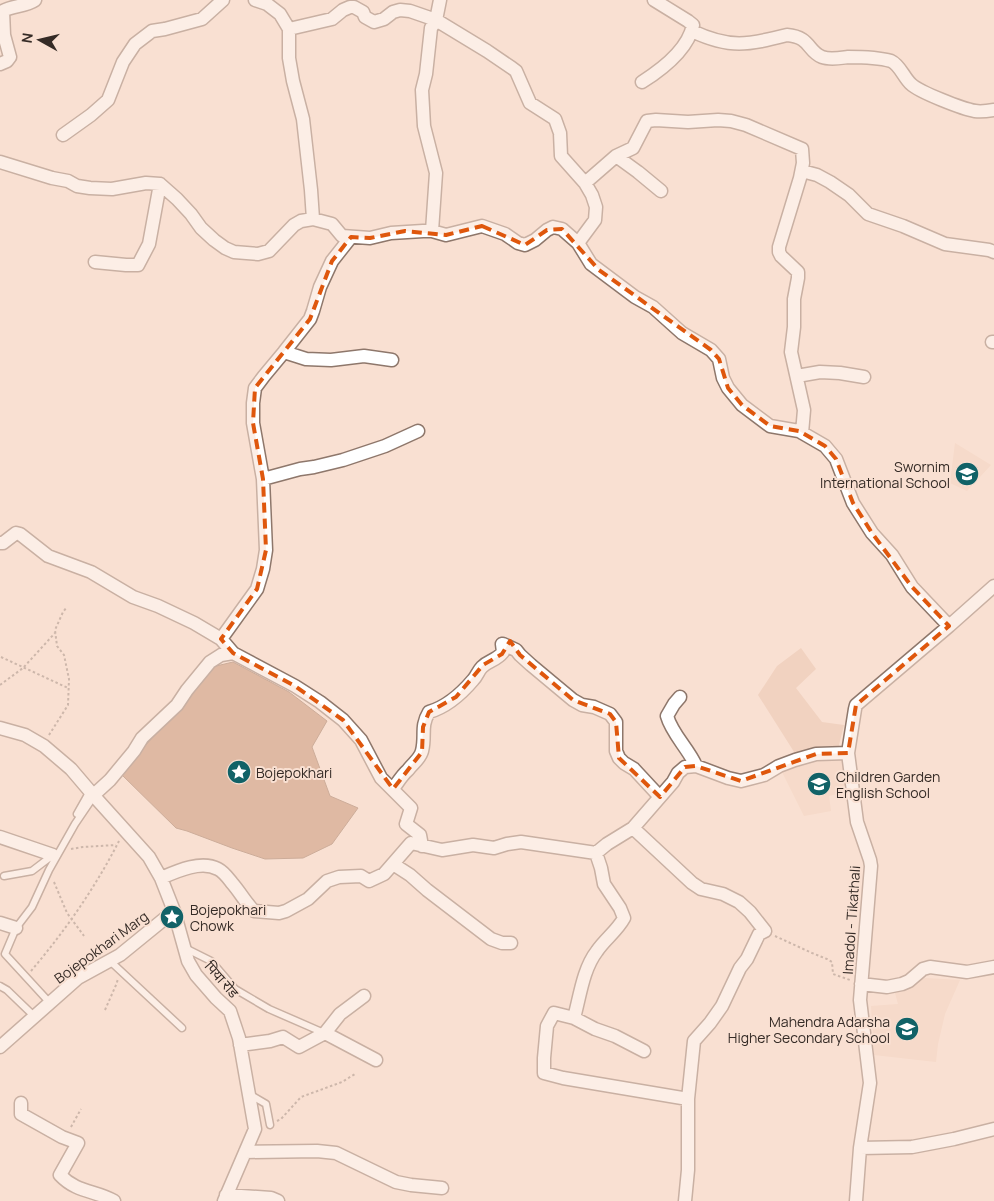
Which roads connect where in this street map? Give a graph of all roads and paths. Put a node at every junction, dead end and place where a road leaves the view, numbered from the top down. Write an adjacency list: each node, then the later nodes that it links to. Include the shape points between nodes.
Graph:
1 (36, 0): 9 (street, via 3,11 4,35 10,57)
2 (223, 0): 12 (street, via 202,19 152,31 135,44 122,62 108,100)
3 (255, 0): 7 (street, via 280,14)
4 (440, 0): 6 (street)
5 (654, 0): 8 (street, via 693,25)
6 (436, 20): 7 (street, via 400,10 374,22 363,12 350,7 332,18); 16 (street, via 516,71 530,103 555,119 560,133 561,156); 20 (street, via 431,28 422,90 424,126 436,173)
7 (289, 29): 19 (street, via 289,58 303,119)
8 (692, 31): 10 (street, via 671,61); 11 (street, via 736,44 793,36 806,42 817,55 826,59 890,61 919,90 969,109)
9 (0, 64)
10 (642, 82)
11 (994, 110)
12 (63, 135)
13 (616, 156): 15 (street, via 633,148 647,121 731,121 802,149); 16 (street); 18 (street)
14 (0, 162): 17 (street, via 90,188)
15 (802, 171): 23 (street, via 830,182 868,214 945,244); 27 (street, via 779,247 781,256 798,272 791,352)
16 (585, 183): 22 (street, via 596,206 595,220)
17 (160, 184): 19 (street, via 214,240 234,252 258,254 268,251 294,224); 24 (street, via 149,244 138,265)
18 (661, 191)
19 (313, 220): 21 (street, via 332,224 342,236)
20 (432, 231): 21 (street); 22 (street, via 446,234 482,226 524,245 553,228 562,229)
21 (351, 237): 25 (street, via 332,261 310,319)
22 (578, 243): 30 (street, via 591,264 653,307 682,333 711,350 719,359 728,388 742,405 770,426)
23 (994, 252)
24 (95, 262)
25 (284, 352): 26 (street, via 306,359 364,356); 31 (street, via 256,388 253,403 253,423)
26 (392, 360)
27 (797, 376): 28 (street, via 820,372); 30 (street, via 804,410)
28 (864, 378)
29 (418, 431): 31 (street, via 342,460)
30 (802, 433): 35 (street, via 825,446 836,459 853,502 872,533 912,586)
31 (263, 479): 37 (street, via 266,550 263,569 257,589)
32 (0, 543): 37 (street, via 16,533 20,534 48,556 91,572 134,597 194,623)
33 (994, 586): 35 (street, Imadol - Tikathali)
34 (67, 607): 36 (path)
35 (949, 626): 46 (street, Imadol - Tikathali, via 856,705)
36 (55, 633): 40 (path); 42 (path, via 64,656)
37 (221, 639): 38 (street)
38 (233, 653): 48 (street, via 295,686 343,720 360,740 381,778); 49 (street, via 221,655 210,662 177,705 142,738 110,780)
39 (1, 657): 40 (path)
40 (23, 668): 41 (path); 42 (path)
41 (0, 685)
42 (68, 688): 45 (path, via 68,705)
43 (680, 697): 47 (street, via 667,716 669,725)
44 (0, 728): 45 (street, पिया रोड, via 25,735)
45 (44, 746): 49 (street, पिया रोड, via 71,769)
46 (848, 753): 47 (street, via 816,754 779,766 764,775 741,780); 74 (street, Imadol - Tikathali, via 856,822 871,866)
47 (696, 766): 50 (street, via 685,767 678,773)
48 (393, 789): 50 (street, via 422,752 425,718 464,689 483,666 497,659 504,652 504,644 516,650 573,700 610,714 616,722 619,758); 55 (street, via 411,808 406,824 420,835)
49 (92, 794): 52 (street, पिया रोड); 56 (lane)
50 (660, 797): 51 (street)
51 (633, 828): 57 (street); 66 (street, via 692,883 739,902)
52 (125, 830): 54 (path); 61 (street, पिया रोड, via 150,856)
53 (0, 837): 56 (street)
54 (117, 845): 56 (path); 63 (path)
55 (422, 846): 57 (street, via 442,850 473,845 494,848 521,842); 58 (street, via 411,844)
56 (56, 853): 59 (lane); 60 (lane, via 32,871)
57 (596, 853): 80 (street, via 604,884 624,918 588,966)
58 (394, 864): 61 (street, via 384,874 369,881 360,876 339,876 328,881 308,899 279,913 254,911 217,868 197,865); 68 (street, via 491,939)
59 (49, 870): 63 (path); 65 (lane, via 32,907)
60 (4, 876)
61 (161, 878): 62 (street, पिया रोड)
62 (174, 911): 69 (street, पिया रोड); 70 (street, Bojepokhari Marg, via 120,955)
63 (71, 919): 67 (path); 73 (path)
64 (0, 923): 65 (street)
65 (16, 928): 73 (lane, via 5,954)
66 (765, 931): 74 (path, via 827,959 832,962 833,974); 89 (street, via 759,934 722,1006 694,1041)
67 (84, 936)
68 (511, 943)
69 (184, 948): 82 (lane, via 211,961 235,989); 83 (street, पिया रोड, via 196,974 230,1011)
70 (109, 960): 72 (lane); 77 (street, Bojepokhari Marg, via 78,978)
71 (994, 967): 74 (street, via 967,972 930,966 902,984)
72 (120, 971): 78 (path); 81 (lane)
73 (27, 976): 77 (lane)
74 (861, 984): 95 (street, Imadol - Tikathali, via 870,1083)
75 (0, 986): 79 (lane)
76 (364, 996): 82 (street, via 340,1014)
77 (51, 1003): 79 (street, Bojepokhari Marg)
78 (105, 1010)
79 (35, 1017): 84 (street, Bojepokhari Marg)
80 (574, 1018): 85 (street); 89 (street, via 554,1012 547,1026 544,1073)
81 (182, 1028)
82 (325, 1033): 83 (street, via 299,1047 283,1037 270,1042); 86 (street)
83 (240, 1045): 88 (street, पिया रोड)
84 (0, 1047)
85 (644, 1051)
86 (376, 1060)
87 (355, 1074): 92 (path, via 301,1097 281,1119)
88 (248, 1094): 92 (lane, via 266,1104); 96 (street, पिया रोड, via 255,1129)
89 (688, 1099): 101 (street)
90 (21, 1103): 94 (street, via 21,1114)
91 (81, 1109): 94 (path)
92 (270, 1125)
93 (994, 1129): 95 (street, via 912,1147)
94 (65, 1138): 99 (street, via 78,1143 60,1175 81,1190)
95 (860, 1148): 102 (street, Imadol - Tikathali)
96 (245, 1152): 97 (street, via 336,1153 396,1182); 98 (street, पिया रोड)
97 (442, 1188)
98 (225, 1198): 100 (street, via 271,1198)
99 (114, 1201)
100 (278, 1201)
101 (685, 1201)
102 (856, 1201)

